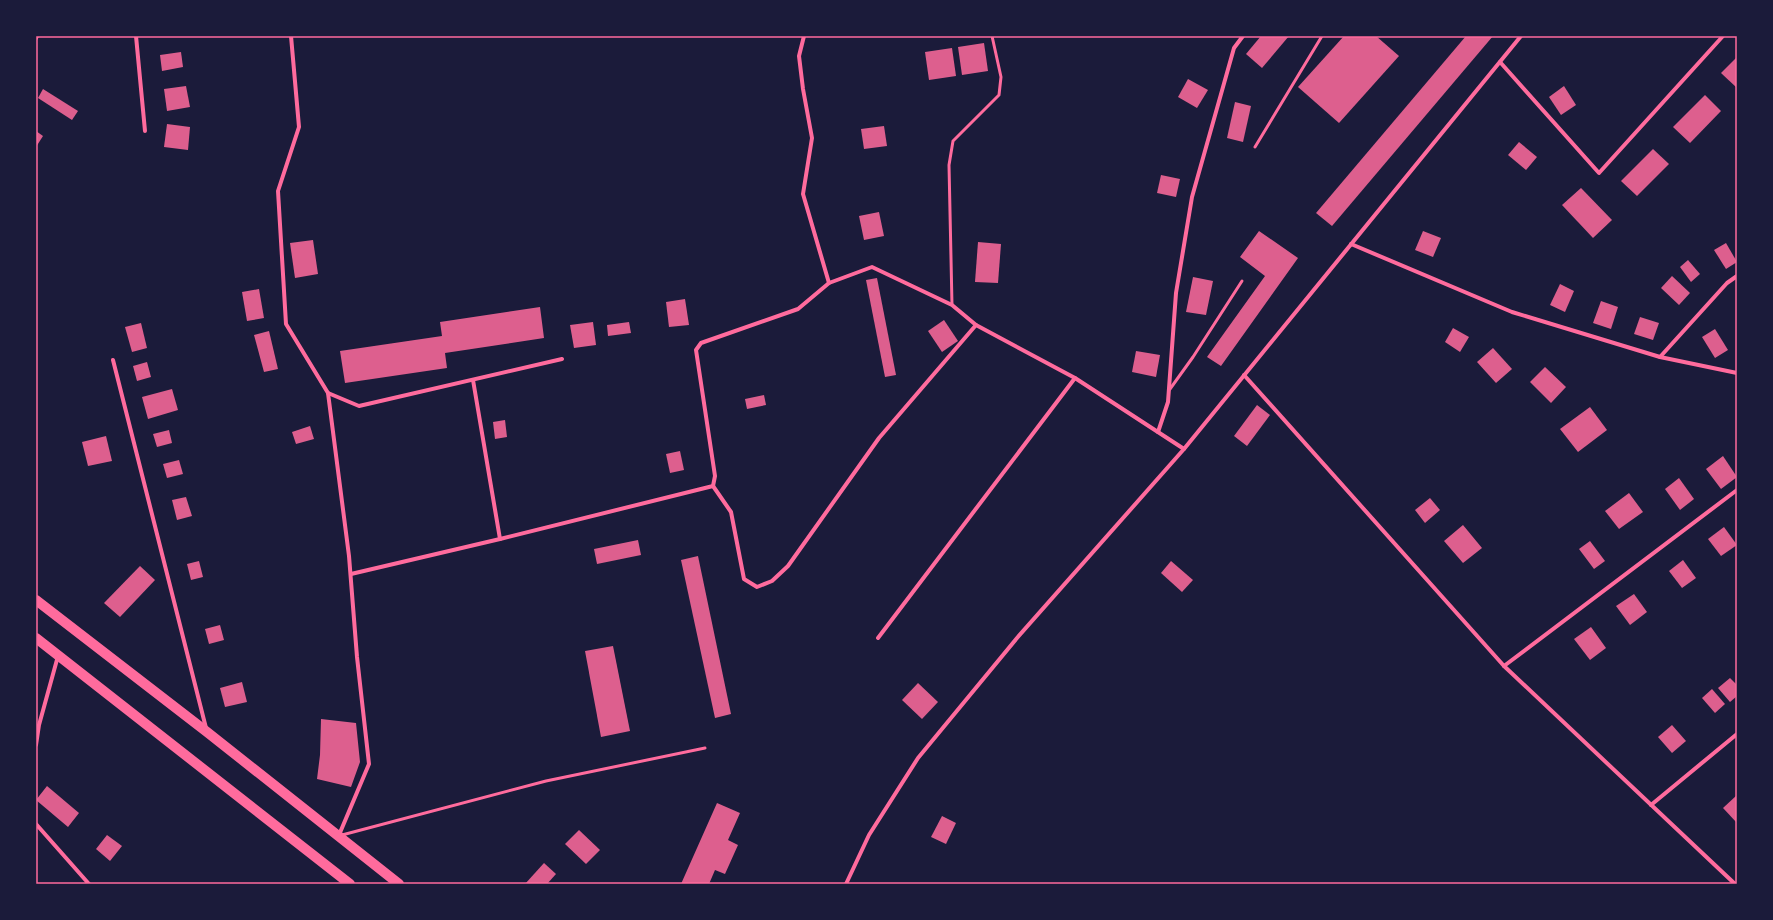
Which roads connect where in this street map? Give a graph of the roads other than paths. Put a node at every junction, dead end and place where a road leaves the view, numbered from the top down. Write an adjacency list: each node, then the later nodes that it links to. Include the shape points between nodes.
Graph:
1 (136, 36): 10 (street)
2 (290, 36): 26 (street, via 300,127 278,191 286,324)
3 (804, 36): 15 (street, via 799,56 812,138 803,194)
4 (992, 36): 16 (lane, via 1001,77 998,95 954,141 949,165)
5 (1243, 36): 25 (street, via 1234,48 1192,197 1176,293)
6 (1322, 36): 11 (lane)
7 (1521, 36): 9 (street)
8 (1722, 36): 9 (street, via 1599,173)
9 (1500, 62): 12 (street)
10 (145, 131)
11 (1255, 147)
12 (1351, 244): 18 (street, via 1512,312); 22 (street)
13 (1737, 276): 18 (street, via 1727,283)
14 (1242, 281): 25 (lane)
15 (829, 283): 16 (street, via 872,268); 29 (street, via 798,309 701,343 696,350 715,476)
16 (952, 305): 17 (street)
17 (976, 325): 23 (street); 29 (street, via 878,438 788,566 772,581 757,587 744,579 730,512)
18 (1660, 357): 21 (street)
19 (113, 360): 38 (street)
20 (562, 360): 24 (street)
21 (1737, 373)
22 (1244, 376): 28 (street); 37 (street)
23 (1075, 378): 27 (street); 35 (street)
24 (473, 380): 26 (street, via 359,406); 31 (street)
25 (1169, 390): 27 (street, via 1168,402)
26 (328, 393): 32 (street)
27 (1158, 432): 28 (street)
28 (1184, 449): 48 (street, via 1017,638 918,758 869,835)
29 (713, 486): 31 (street)
30 (1737, 490): 37 (street)
31 (500, 539): 32 (street)
32 (351, 574): 44 (street, via 369,764)
33 (36, 600): 38 (main road)
34 (36, 638): 36 (main road)
35 (878, 638)
36 (58, 656): 40 (street); 46 (main road)
37 (1504, 666): 42 (street)
38 (207, 732): 44 (main road)
39 (1737, 734): 42 (street)
40 (36, 745)
41 (705, 748): 44 (lane, via 546,781)
42 (1651, 805): 49 (street)
43 (36, 824): 45 (street)
44 (338, 836): 47 (main road)
45 (89, 884)
46 (350, 884)
47 (399, 884)
48 (846, 884)
49 (1735, 884)

